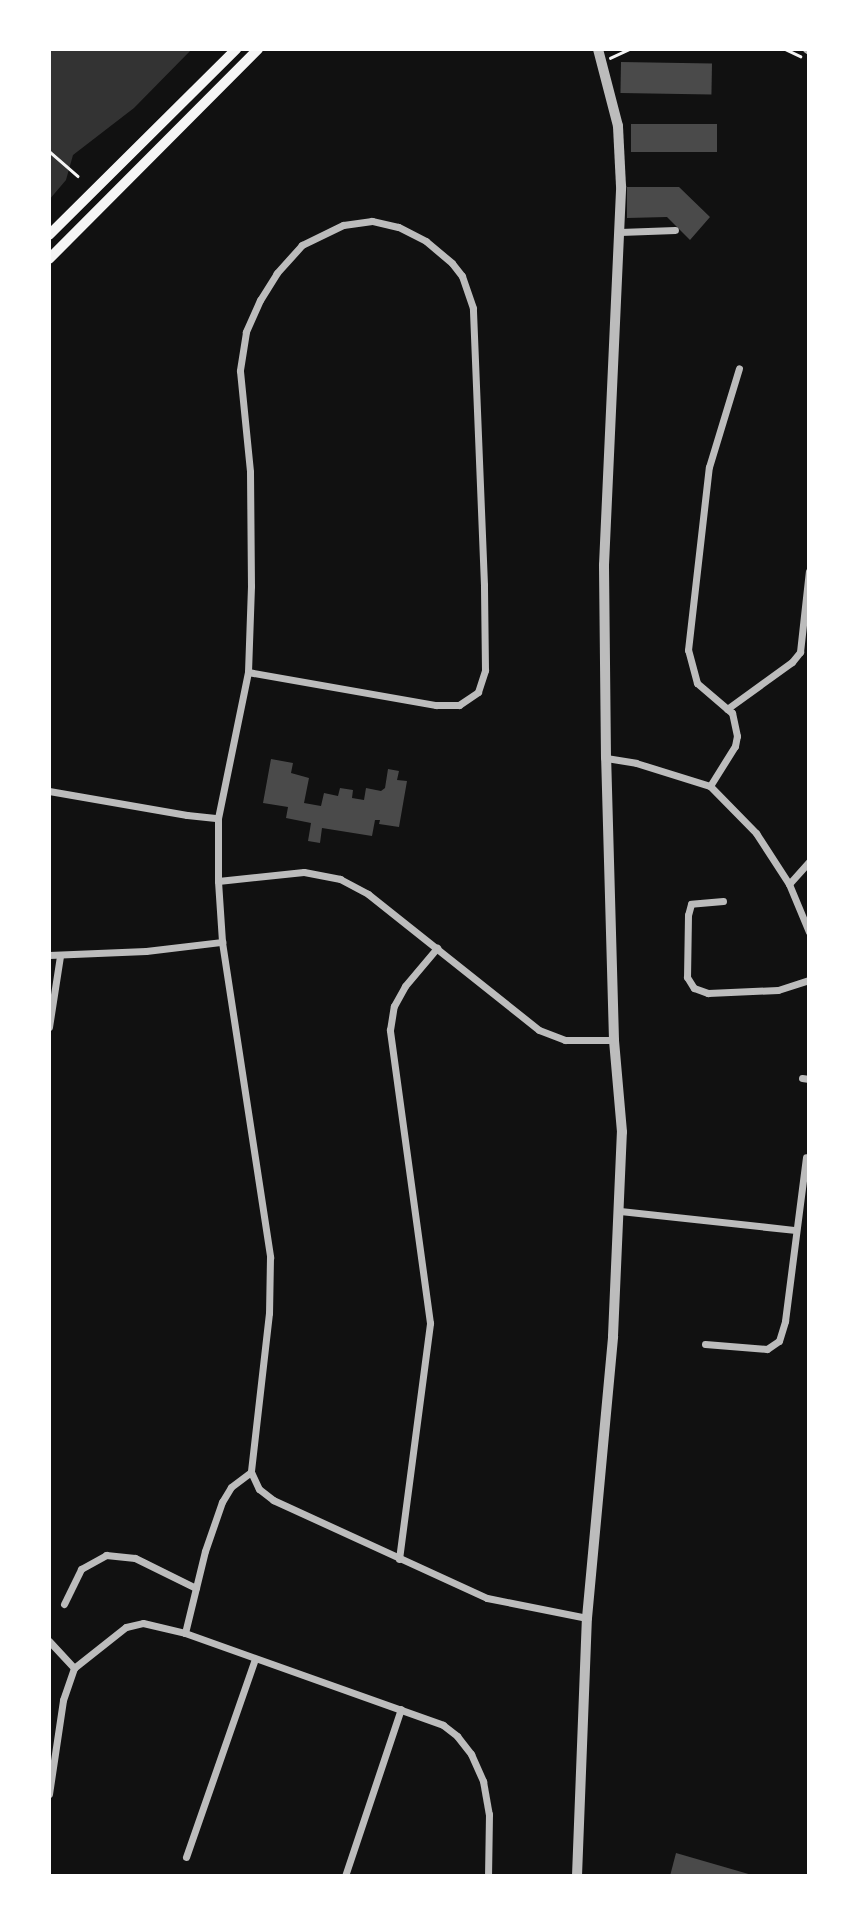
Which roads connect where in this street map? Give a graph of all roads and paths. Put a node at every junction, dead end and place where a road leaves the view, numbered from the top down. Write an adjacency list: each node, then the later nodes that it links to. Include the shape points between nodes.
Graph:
1 (236, 49): 10 (main road)
2 (258, 49): 11 (main road)
3 (598, 49): 5 (street)
4 (629, 49): 5 (path)
5 (602, 61): 9 (street, via 618,126)
6 (49, 151): 7 (path)
7 (78, 176)
8 (675, 230): 9 (street)
9 (620, 232): 16 (street, via 604,565)
10 (49, 235)
11 (49, 259)
12 (739, 368): 15 (street, via 709,467 688,650 697,683)
13 (809, 571): 15 (street, via 800,652)
14 (248, 672): 14 (street, via 250,472 240,371 246,332 277,273 302,245 343,225 372,221 397,227 426,241 452,263 462,276 473,308 485,658 478,692 459,705 436,705); 19 (street)
15 (727, 709): 17 (street, via 735,724 735,746)
16 (606, 758): 17 (street); 31 (street)
17 (710, 786): 22 (street, via 756,833)
18 (49, 791): 19 (street)
19 (218, 818): 21 (street)
20 (809, 862): 22 (street)
21 (218, 881): 25 (street); 26 (street, via 304,872 340,879 368,894)
22 (789, 884): 24 (street)
23 (723, 901): 29 (street, via 691,904 687,976 694,988 708,993 778,990)
24 (809, 932)
25 (222, 942): 28 (street); 36 (street, via 270,1257 269,1313)
26 (437, 948): 31 (street, via 551,1037); 37 (street, via 405,986 394,1006 390,1030 430,1323)
27 (49, 955): 28 (street)
28 (60, 956): 30 (street)
29 (809, 980)
30 (49, 1027)
31 (614, 1040): 33 (street, via 622,1132)
32 (806, 1157): 34 (street)
33 (620, 1211): 34 (street); 40 (street)
34 (796, 1230): 35 (street, via 779,1341 767,1349)
35 (705, 1344)
36 (251, 1472): 37 (street, via 259,1489 273,1500); 38 (street, via 230,1487 222,1502)
37 (400, 1559): 40 (street, via 487,1598)
38 (196, 1588): 39 (street, via 135,1558 106,1555 81,1569); 41 (street)
39 (64, 1604)
40 (587, 1618): 50 (street)
41 (185, 1633): 43 (street); 44 (street, via 143,1623 125,1628)
42 (49, 1641): 44 (street)
43 (255, 1659): 45 (street); 47 (street)
44 (74, 1668): 46 (street, via 63,1700)
45 (401, 1709): 48 (street); 49 (street, via 443,1725 471,1754 483,1781 489,1814)
46 (49, 1794)
47 (186, 1857)
48 (345, 1876)
49 (488, 1876)
50 (577, 1876)

